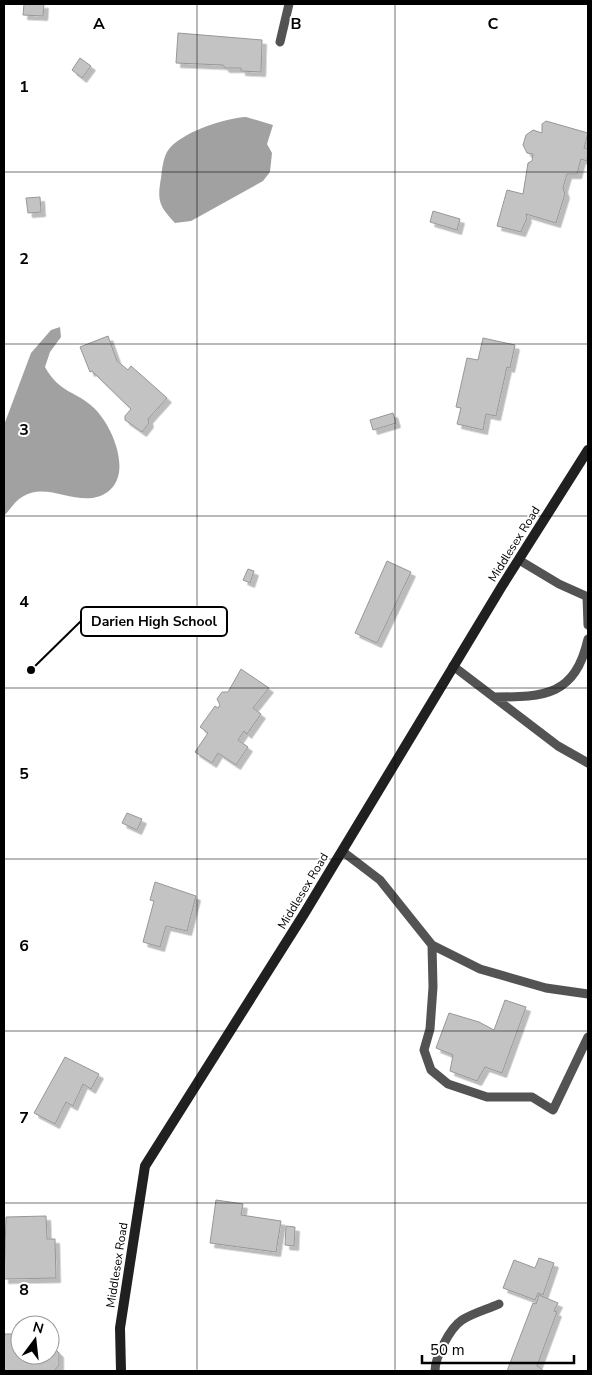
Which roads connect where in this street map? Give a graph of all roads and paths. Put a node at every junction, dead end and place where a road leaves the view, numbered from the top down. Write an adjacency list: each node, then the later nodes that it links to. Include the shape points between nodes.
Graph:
1 (289, 4): 2 (lane)
2 (280, 42)
3 (588, 450): 4 (main road, Middlesex Road)
4 (519, 560): 5 (lane); 8 (main road, Middlesex Road)
5 (588, 597): 6 (lane)
6 (588, 625)
7 (588, 639): 9 (lane, via 583,661 570,679 552,692 533,697)
8 (454, 666): 9 (lane); 11 (main road, Middlesex Road)
9 (494, 697): 10 (lane, via 558,746)
10 (588, 763)
11 (342, 851): 12 (lane, via 380,880); 16 (main road, Middlesex Road, via 145,1166 120,1328)
12 (432, 945): 13 (lane, via 480,969 546,988); 14 (lane, via 430,1021 424,1050 431,1070 448,1084 488,1097 532,1097 553,1110)
13 (588, 994)
14 (588, 1037)
15 (499, 1304): 17 (lane, via 461,1320 444,1342)
16 (121, 1371)
17 (435, 1371)

